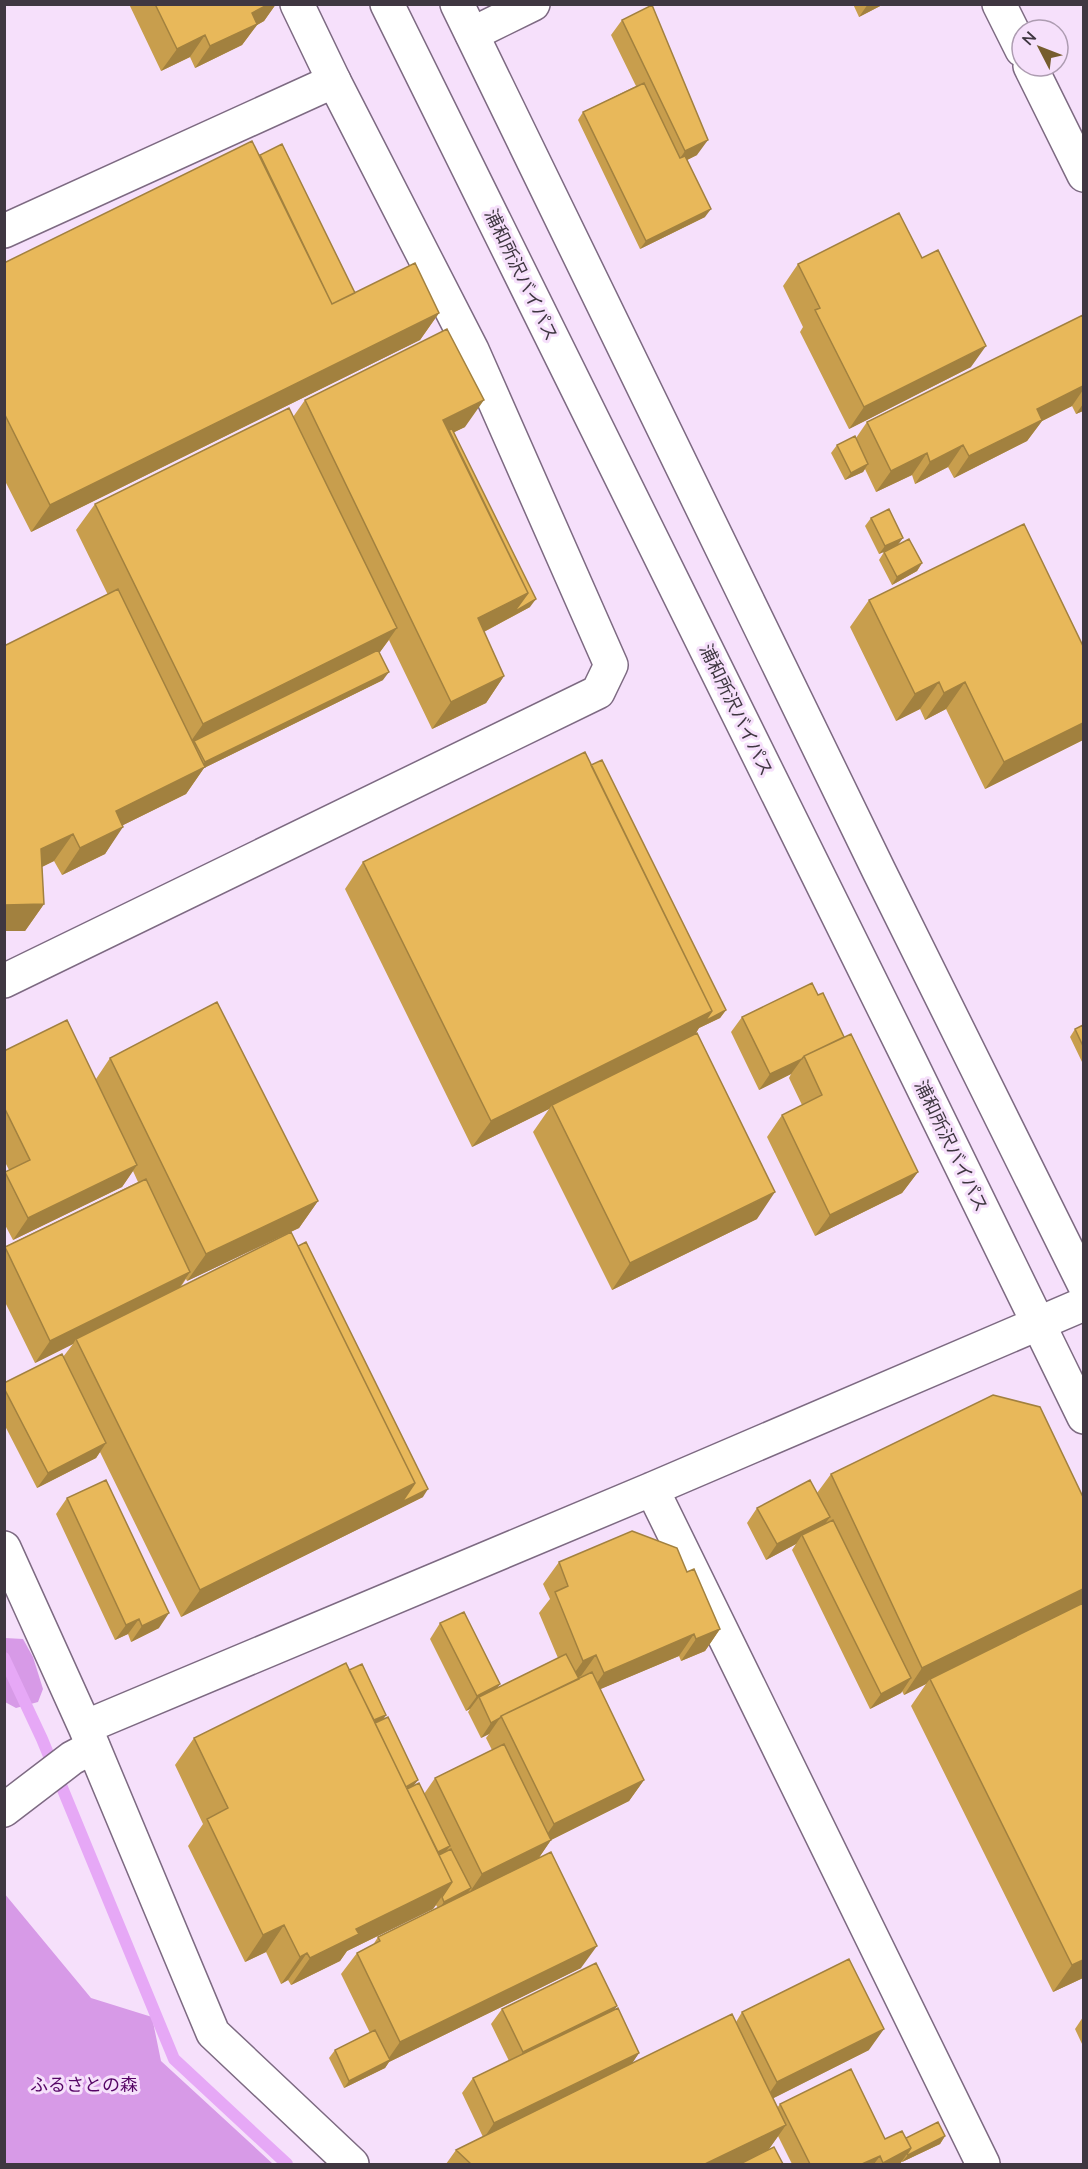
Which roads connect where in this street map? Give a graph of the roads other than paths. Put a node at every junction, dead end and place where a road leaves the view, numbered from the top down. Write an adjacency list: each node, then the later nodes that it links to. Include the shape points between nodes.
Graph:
1 (297, 4): 9 (main road)
2 (387, 4): 15 (main road, 浦和所沢バイパス)
3 (457, 4): 7 (main road)
4 (533, 4): 7 (main road)
5 (999, 4): 6 (main road)
6 (1010, 26)
7 (471, 34): 13 (main road)
8 (1036, 78): 10 (main road)
9 (334, 81): 11 (main road); 12 (main road, via 472,350 611,665 598,692)
10 (1083, 175)
11 (4, 231)
12 (4, 981)
13 (1083, 1284)
14 (1083, 1304): 15 (main road)
15 (1038, 1324): 16 (main road, 浦和所沢バイパス); 17 (main road)
16 (1083, 1417)
17 (652, 1489): 19 (main road); 22 (main road)
18 (4, 1548): 19 (main road)
19 (83, 1744): 20 (main road); 21 (main road, via 213,2033)
20 (4, 1810)
21 (352, 2164)
22 (982, 2164)

